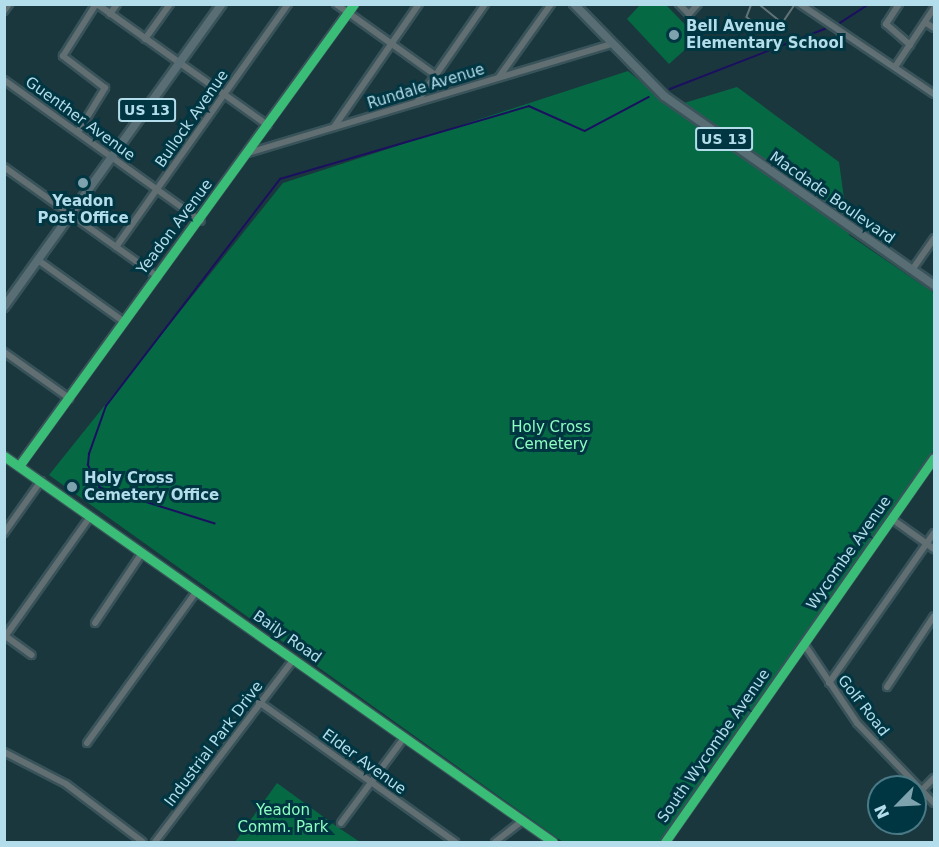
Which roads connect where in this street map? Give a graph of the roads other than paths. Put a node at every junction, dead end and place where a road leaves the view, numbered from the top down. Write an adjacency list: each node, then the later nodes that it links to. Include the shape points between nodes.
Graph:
1 (9, 4): 18 (street)
2 (97, 4): 20 (street); 39 (street, via 63,56 105,88)
3 (117, 4): 20 (street)
4 (170, 4): 23 (street)
5 (222, 4): 27 (main road, US 13)
6 (288, 4): 32 (street, Bullock Avenue)
7 (336, 4): 19 (street)
8 (354, 4): 19 (street, Yeadon Avenue)
9 (419, 4): 24 (street)
10 (485, 4): 29 (street)
11 (551, 4): 30 (street)
12 (574, 4): 25 (main road, Macdade Boulevard / US 13)
13 (679, 4): 14 (street, via 689,14)
14 (699, 4)
15 (800, 4): 28 (street)
16 (899, 4): 26 (street, via 886,24)
17 (934, 8): 21 (street)
18 (4, 11)
19 (348, 13): 24 (street); 37 (street, Yeadon Avenue)
20 (110, 14): 23 (street)
21 (926, 23): 22 (street); 26 (street)
22 (934, 28)
23 (145, 39): 27 (street)
24 (391, 44): 29 (street); 35 (street)
25 (611, 44): 30 (street, Rundale Avenue); 51 (main road, Macdade Boulevard / US 13, via 683,110)
26 (910, 45): 28 (street)
27 (180, 63): 32 (street); 43 (main road, US 13)
28 (895, 67): 33 (street)
29 (435, 75): 34 (street)
30 (500, 77): 34 (street, Rundale Avenue)
31 (4, 80): 39 (street, Guenther Avenue)
32 (224, 94): 37 (street); 45 (street, Bullock Avenue)
33 (934, 94)
34 (417, 102): 36 (street, Rundale Avenue)
35 (346, 109): 36 (street, via 348,117); 38 (street)
36 (357, 120): 38 (street, Rundale Avenue)
37 (267, 125): 40 (street, Yeadon Avenue)
38 (333, 128): 41 (street, Rundale Avenue)
39 (78, 132): 43 (street, Guenther Avenue)
40 (262, 133): 41 (street, via 262,143); 42 (street, Yeadon Avenue)
41 (270, 146): 42 (street, Rundale Avenue)
42 (248, 153): 47 (street, Yeadon Avenue)
43 (113, 158): 45 (street, Guenther Avenue); 46 (main road, US 13)
44 (4, 167): 46 (street)
45 (157, 190): 47 (street, Guenther Avenue); 49 (street, Bullock Avenue)
46 (70, 214): 49 (street); 50 (main road, US 13)
47 (201, 221): 52 (street, Yeadon Avenue)
48 (934, 237): 51 (street)
49 (116, 247): 52 (street)
50 (38, 260): 54 (main road, US 13); 55 (street)
51 (912, 270): 53 (main road, US 13)
52 (157, 276): 55 (street, Yeadon Avenue)
53 (934, 285)
54 (4, 307)
55 (123, 321): 57 (street, Yeadon Avenue)
56 (4, 352): 57 (street)
57 (69, 398): 60 (street, Yeadon Avenue)
58 (4, 456): 60 (street, Baily Road)
59 (934, 458): 63 (street, Wycombe Avenue)
60 (19, 466): 61 (street, Baily Road)
61 (41, 481): 62 (street, Baily Road); 64 (street)
62 (90, 517): 68 (street, Baily Road); 72 (street)
63 (892, 519): 66 (street); 73 (street, Wycombe Avenue)
64 (4, 533)
65 (934, 533): 66 (street)
66 (927, 544): 67 (street); 77 (street)
67 (934, 549)
68 (142, 553): 69 (street, Baily Road); 71 (street)
69 (196, 592): 75 (street, Baily Road); 81 (street)
70 (934, 616): 78 (street)
71 (95, 622)
72 (5, 637): 74 (street)
73 (804, 644): 76 (street, Wycombe Avenue); 77 (street, Golf Road)
74 (32, 655)
75 (293, 660): 79 (street, Industrial Park Drive); 80 (street, Baily Road)
76 (788, 667): 92 (street, South Wycombe Avenue)
77 (829, 683): 83 (street, Golf Road, via 862,729)
78 (887, 687)
79 (259, 702): 84 (street, Elder Avenue); 88 (street, Industrial Park Drive)
80 (404, 738): 84 (street); 85 (street, Baily Road)
81 (87, 743)
82 (4, 752): 87 (street, via 66,784)
83 (907, 775)
84 (370, 780): 86 (street); 89 (street, Elder Avenue)
85 (522, 821): 90 (street); 91 (street, Baily Road)
86 (341, 823)
87 (143, 843)
88 (155, 843)
89 (455, 843)
90 (495, 843)
91 (553, 843)
92 (665, 843)

